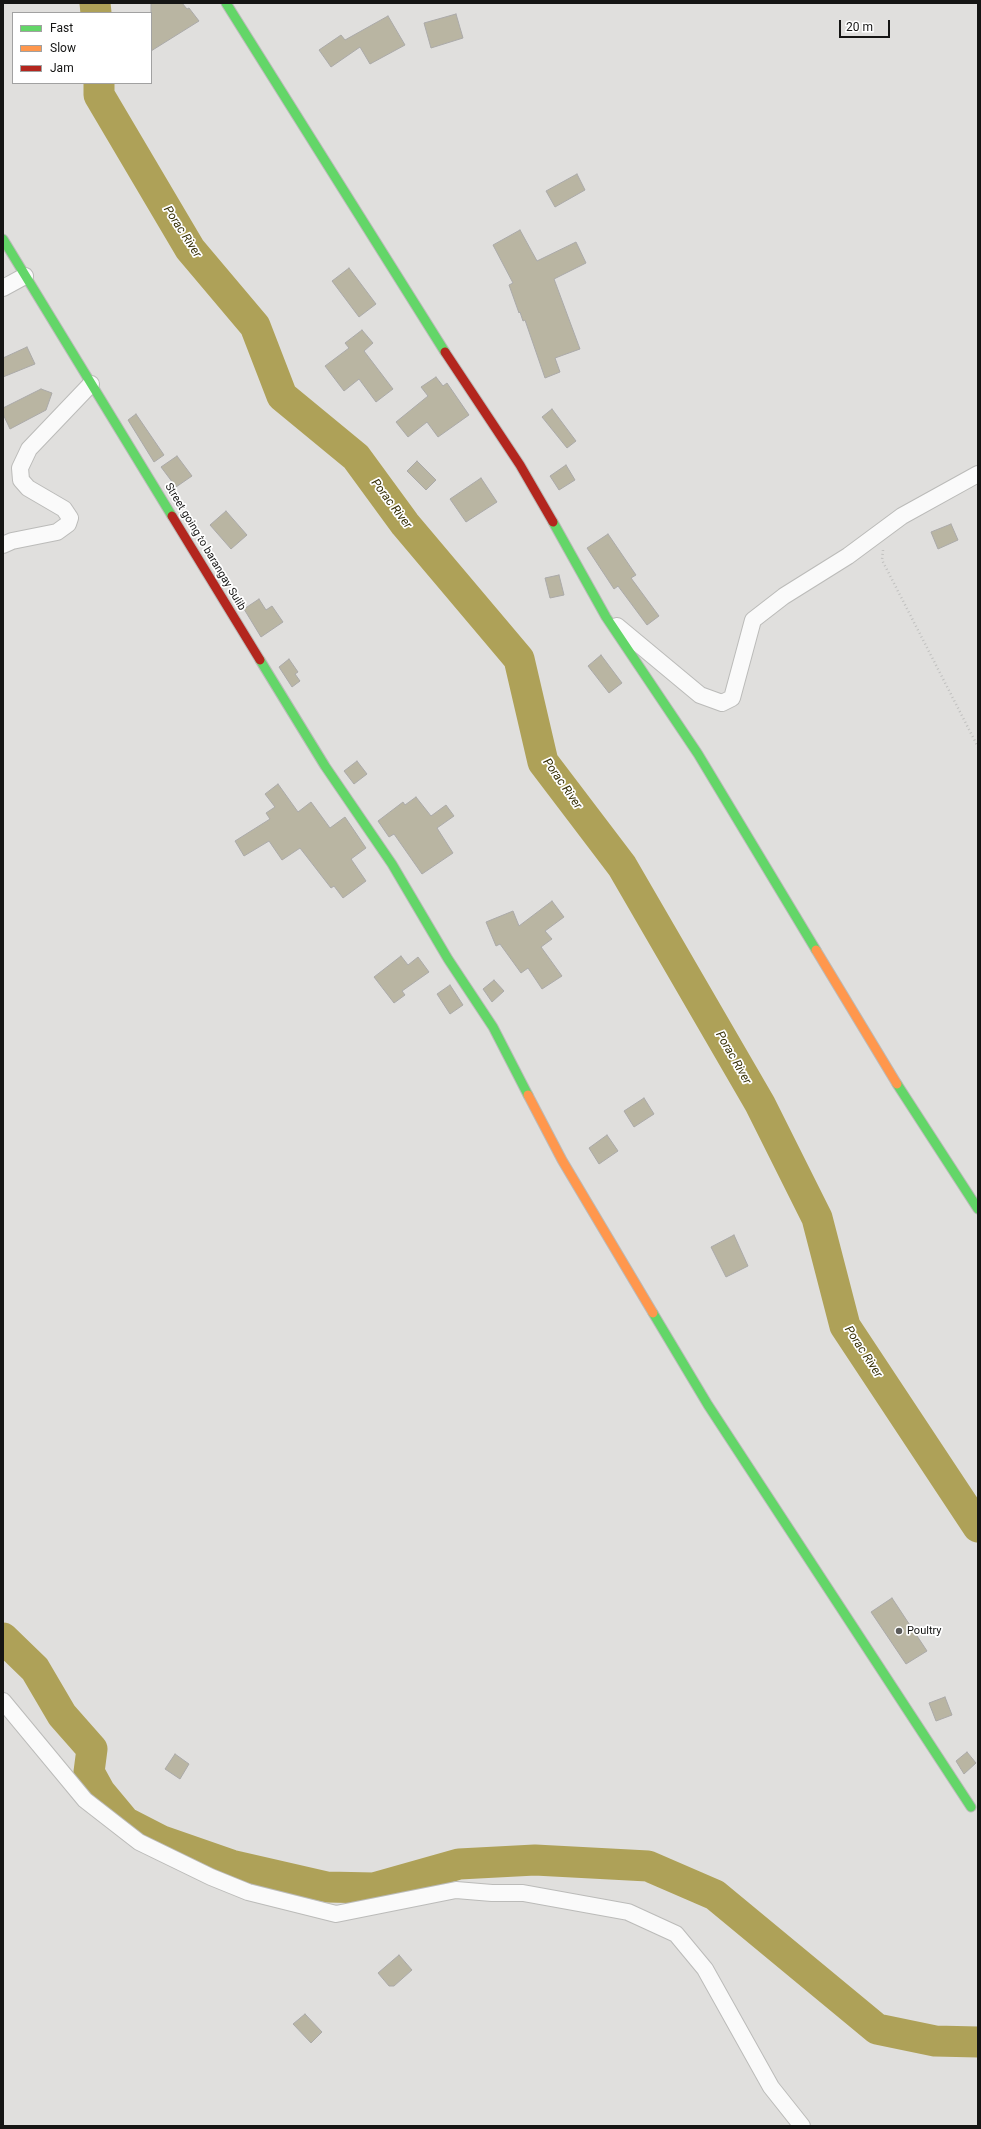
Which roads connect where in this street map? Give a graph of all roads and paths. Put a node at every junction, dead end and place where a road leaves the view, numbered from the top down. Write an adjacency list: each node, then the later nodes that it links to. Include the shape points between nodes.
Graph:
1 (226, 3): 9 (street, via 412,302 520,465)
2 (3, 240): 3 (street, Street going to barangay Sulib)
3 (26, 276): 4 (street); 5 (street, Street going to barangay Sulib)
4 (3, 288)
5 (91, 384): 8 (street, via 29,449 20,468 22,480 28,488 64,509 70,518 68,524 57,532); 13 (street, Street going to barangay Sulib, via 325,766 392,864 448,959 493,1027 562,1160 708,1405)
6 (978, 474): 7 (street)
7 (885, 528): 9 (street, via 753,620 732,698 722,703 700,695); 10 (path, via 882,560)
8 (3, 545)
9 (606, 617): 11 (street, via 698,754 870,1041)
10 (978, 747)
11 (978, 1209)
12 (3, 1701): 14 (street, via 85,1800 139,1842 248,1892 336,1914 456,1890 492,1894 523,1893 628,1912 676,1934 705,1969 771,2087)
13 (971, 1806)
14 (802, 2126)

